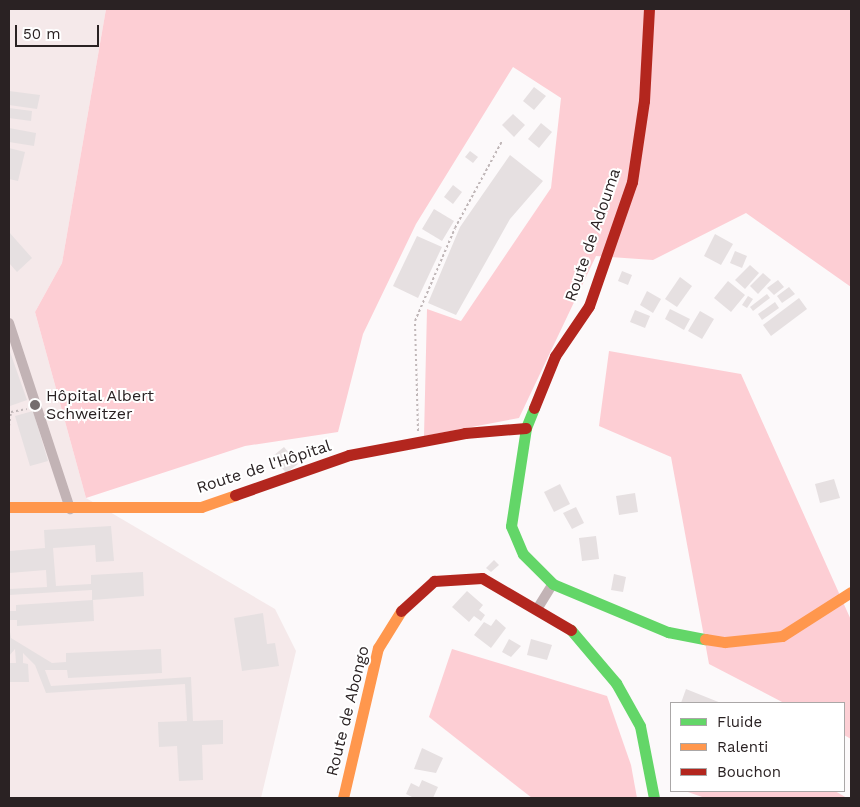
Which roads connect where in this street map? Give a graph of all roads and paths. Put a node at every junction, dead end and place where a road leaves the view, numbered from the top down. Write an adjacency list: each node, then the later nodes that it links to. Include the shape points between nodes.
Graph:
1 (648, 9): 6 (street, Route de Adouma, via 644,101 632,182 588,306 555,356)
2 (502, 141): 7 (path, via 455,228 415,322)
3 (9, 323): 4 (street)
4 (38, 406): 5 (path, via 12,412); 9 (street)
5 (9, 426)
6 (526, 428): 7 (street, Route de l'Hôpital); 10 (street, Route de Adouma, via 511,526 523,554)
7 (419, 441): 9 (street, Route de l'Hôpital, via 349,455 205,506)
8 (9, 507): 9 (street, Route de l'Hôpital)
9 (70, 509)
10 (552, 584): 11 (street, via 668,632 725,642 782,636); 12 (street)
11 (851, 592)
12 (538, 606): 13 (street, Route de Abongo, via 482,578 434,581 406,602 378,648); 14 (street, Route de Abongo, via 566,624 616,683 640,726)
13 (342, 798)
14 (654, 798)

